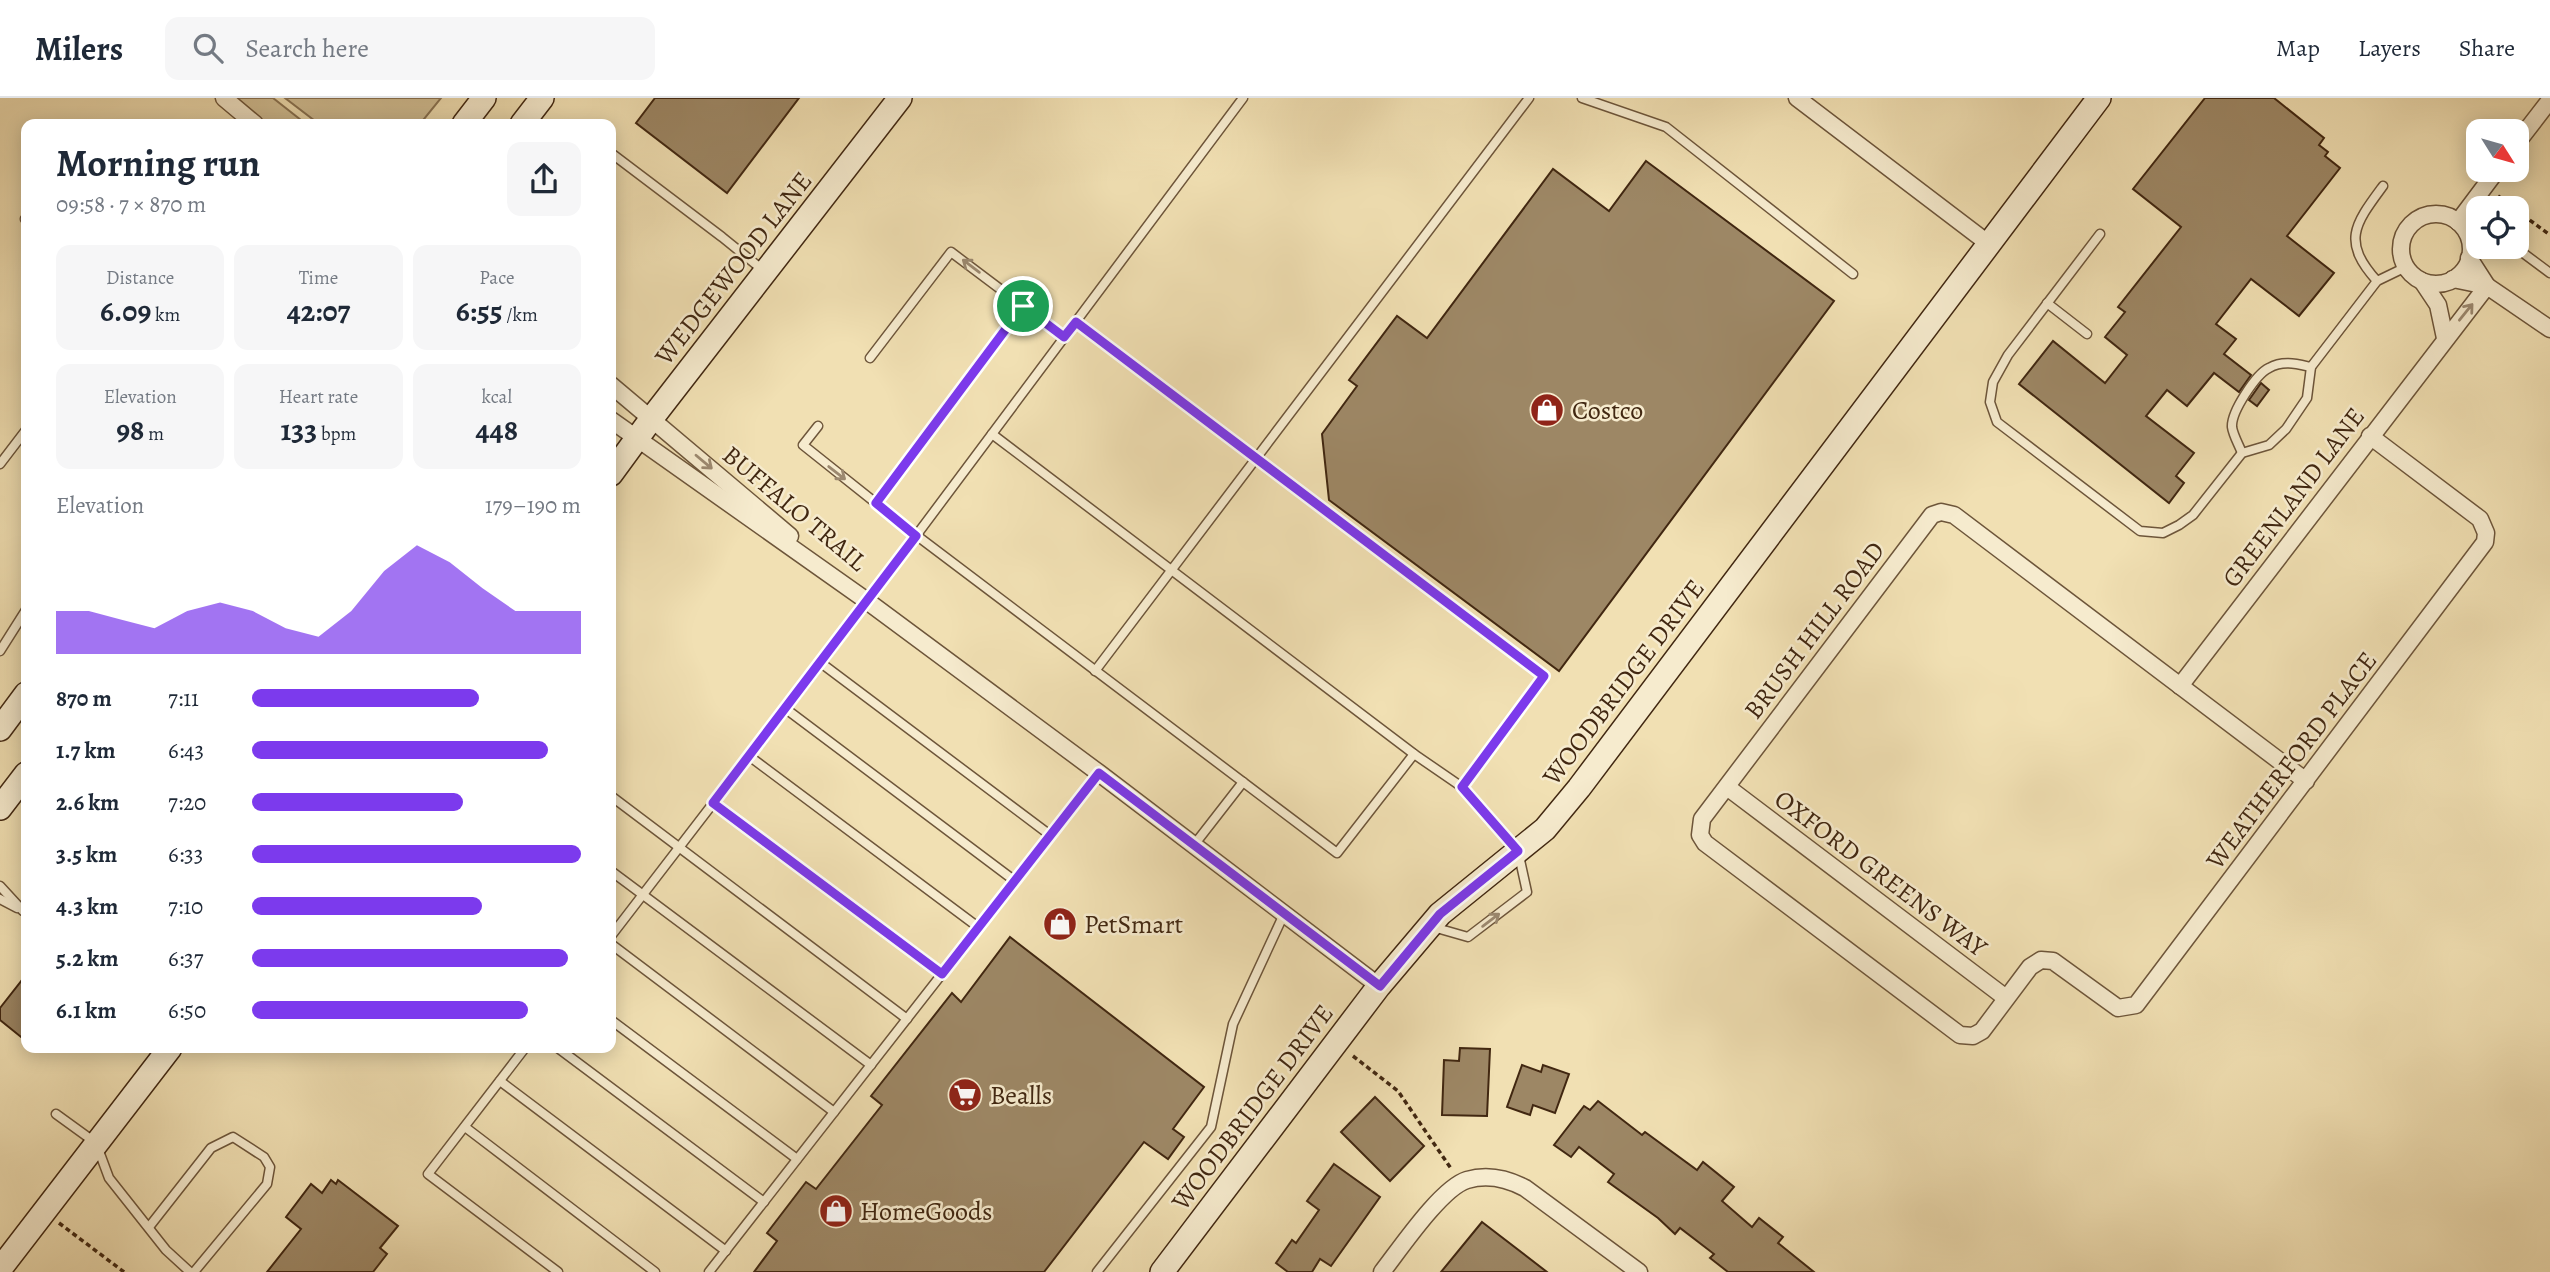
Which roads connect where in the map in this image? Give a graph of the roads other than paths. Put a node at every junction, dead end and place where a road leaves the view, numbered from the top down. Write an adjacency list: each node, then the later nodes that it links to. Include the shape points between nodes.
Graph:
1 (224, 98): 11 (street)
2 (484, 98): 12 (street)
3 (542, 98): 13 (street)
4 (900, 98): 26 (street, WEDGEWOOD LANE)
5 (1243, 98): 35 (lane)
6 (1529, 98): 51 (lane)
7 (1582, 98): 28 (lane, via 1666,127)
8 (1797, 98): 21 (street)
9 (2099, 98): 21 (street, WOODBRIDGE DRIVE)
10 (2550, 100): 14 (street)
11 (249, 119)
12 (468, 119)
13 (526, 119)
14 (2529, 127)
15 (616, 157): 26 (lane)
16 (2488, 182): 18 (street)
17 (2383, 186): 30 (lane, via 2354,234 2363,265)
18 (2458, 222): 20 (street); 25 (street, via 2435,214 2413,223 2402,244)
19 (2099, 234): 33 (lane)
20 (2466, 234)
21 (1989, 244): 80 (street, WOODBRIDGE DRIVE, via 1579,788 1545,829)
22 (2529, 257): 27 (lane)
23 (2469, 259): 29 (street)
24 (2470, 259): 32 (street)
25 (2406, 267): 30 (lane); 31 (street)
26 (765, 272): 43 (street, WEDGEWOOD LANE)
27 (2550, 273)
28 (1853, 274)
29 (2453, 279): 31 (street); 32 (street)
30 (2377, 281): 41 (lane)
31 (2422, 281): 39 (street, via 2438,306)
32 (2487, 286): 36 (street); 39 (street, GREENLAND LANE, one-way to 32)
33 (2047, 303): 37 (lane); 50 (lane, via 1993,382 1990,402 1997,422 2140,531 2163,533 2193,515)
34 (1023, 306): 38 (lane); 40 (lane, one-way to 40, via 951,252); 54 (lane)
35 (1076, 322): 38 (lane); 51 (lane)
36 (2550, 329)
37 (2087, 334)
38 (1064, 337): 46 (lane)
39 (2445, 338): 47 (street, GREENLAND LANE)
40 (870, 358)
41 (2311, 367): 50 (lane, via 2307,398 2286,429 2269,445); 50 (lane, via 2288,362 2267,368 2249,389 2236,409 2232,427)
42 (616, 389): 43 (street, BUFFALO TRAIL)
43 (652, 418): 49 (street, WEDGEWOOD LANE); 57 (street, BUFFALO TRAIL, one-way to 57)
44 (616, 424): 49 (street, BUFFALO TRAIL)
45 (818, 426): 54 (lane, one-way to 54, via 803,445)
46 (992, 434): 55 (lane); 56 (lane)
47 (2370, 436): 62 (street, GREENLAND LANE); 69 (street, WEATHERFORD PLACE, via 2480,519 2485,542)
48 (21, 437): 52 (lane)
49 (637, 439): 53 (street, WEDGEWOOD LANE); 57 (street, BUFFALO TRAIL)
50 (2242, 453)
51 (1256, 457): 56 (lane); 72 (lane, via 1544,676)
52 (0, 464)
53 (616, 467)
54 (876, 503): 55 (lane)
55 (916, 536): 57 (lane); 61 (lane)
56 (1172, 571): 61 (lane); 66 (lane)
57 (867, 601): 60 (lane); 68 (street)
58 (21, 618): 59 (lane)
59 (0, 651)
60 (821, 663): 64 (lane); 77 (lane)
61 (1095, 671): 71 (lane)
62 (2180, 685): 69 (street, BRUSH HILL ROAD); 73 (street, BRUSH HILL ROAD, via 1954,515 1936,513)
63 (21, 701): 65 (street)
64 (786, 709): 67 (lane); 82 (lane)
65 (0, 729)
66 (1414, 754): 71 (lane, via 1337,853); 72 (lane)
67 (749, 756): 75 (lane); 90 (lane)
68 (1099, 773): 77 (lane); 78 (street)
69 (2306, 780): 95 (street, WEATHERFORD PLACE, via 2136,1005 2114,1006 2049,960 2033,964)
70 (21, 781): 76 (street)
71 (1243, 782): 78 (lane)
72 (1462, 787): 80 (lane)
73 (1727, 787): 95 (street, OXFORD GREENS WAY); 95 (street, BRUSH HILL ROAD, via 1699,828 1703,841 1719,854 1957,1033 1978,1034)
74 (616, 800): 79 (lane)
75 (713, 803): 79 (lane); 93 (lane)
76 (0, 808)
77 (1050, 835): 82 (lane)
78 (1194, 845): 88 (street)
79 (679, 848): 84 (lane); 96 (lane)
80 (1518, 851): 89 (street, WOODBRIDGE DRIVE); 89 (lane, one-way to 80, via 1468,937 1527,892)
81 (616, 875): 84 (lane)
82 (1014, 881): 90 (lane)
83 (0, 886): 86 (lane)
84 (642, 895): 91 (lane); 101 (lane)
85 (0, 899): 87 (lane)
86 (21, 909)
87 (21, 910)
88 (1284, 914): 94 (street); 116 (lane, via 1233,1024 1211,1127)
89 (1430, 927): 94 (street, WOODBRIDGE DRIVE)
90 (978, 928): 93 (lane)
91 (616, 929)
92 (616, 948): 103 (lane)
93 (942, 974): 96 (lane)
94 (1380, 986): 117 (street, WOODBRIDGE DRIVE)
95 (2006, 998)
96 (906, 1019): 101 (lane)
97 (616, 1024): 107 (lane)
98 (166, 1053): 106 (street)
99 (521, 1053): 102 (lane)
100 (565, 1053): 108 (lane)
101 (871, 1065): 103 (lane)
102 (500, 1081): 105 (lane); 110 (lane)
103 (834, 1112): 107 (lane)
104 (56, 1114): 106 (lane)
105 (465, 1127): 113 (lane, via 428,1174); 114 (lane)
106 (96, 1143): 109 (lane, via 109,1178); 111 (street)
107 (797, 1159): 108 (lane)
108 (764, 1202): 110 (lane)
109 (149, 1227): 112 (lane, via 166,1250); 112 (lane, via 211,1148 233,1137 264,1157 270,1167 268,1184)
110 (726, 1251): 115 (lane)
111 (7, 1255)
112 (192, 1272)
113 (558, 1272)
114 (655, 1272)
115 (709, 1272)
116 (1097, 1272)
117 (1162, 1272)
118 (1382, 1272): 119 (street, via 1451,1190 1476,1180 1507,1178)
119 (1639, 1272)

